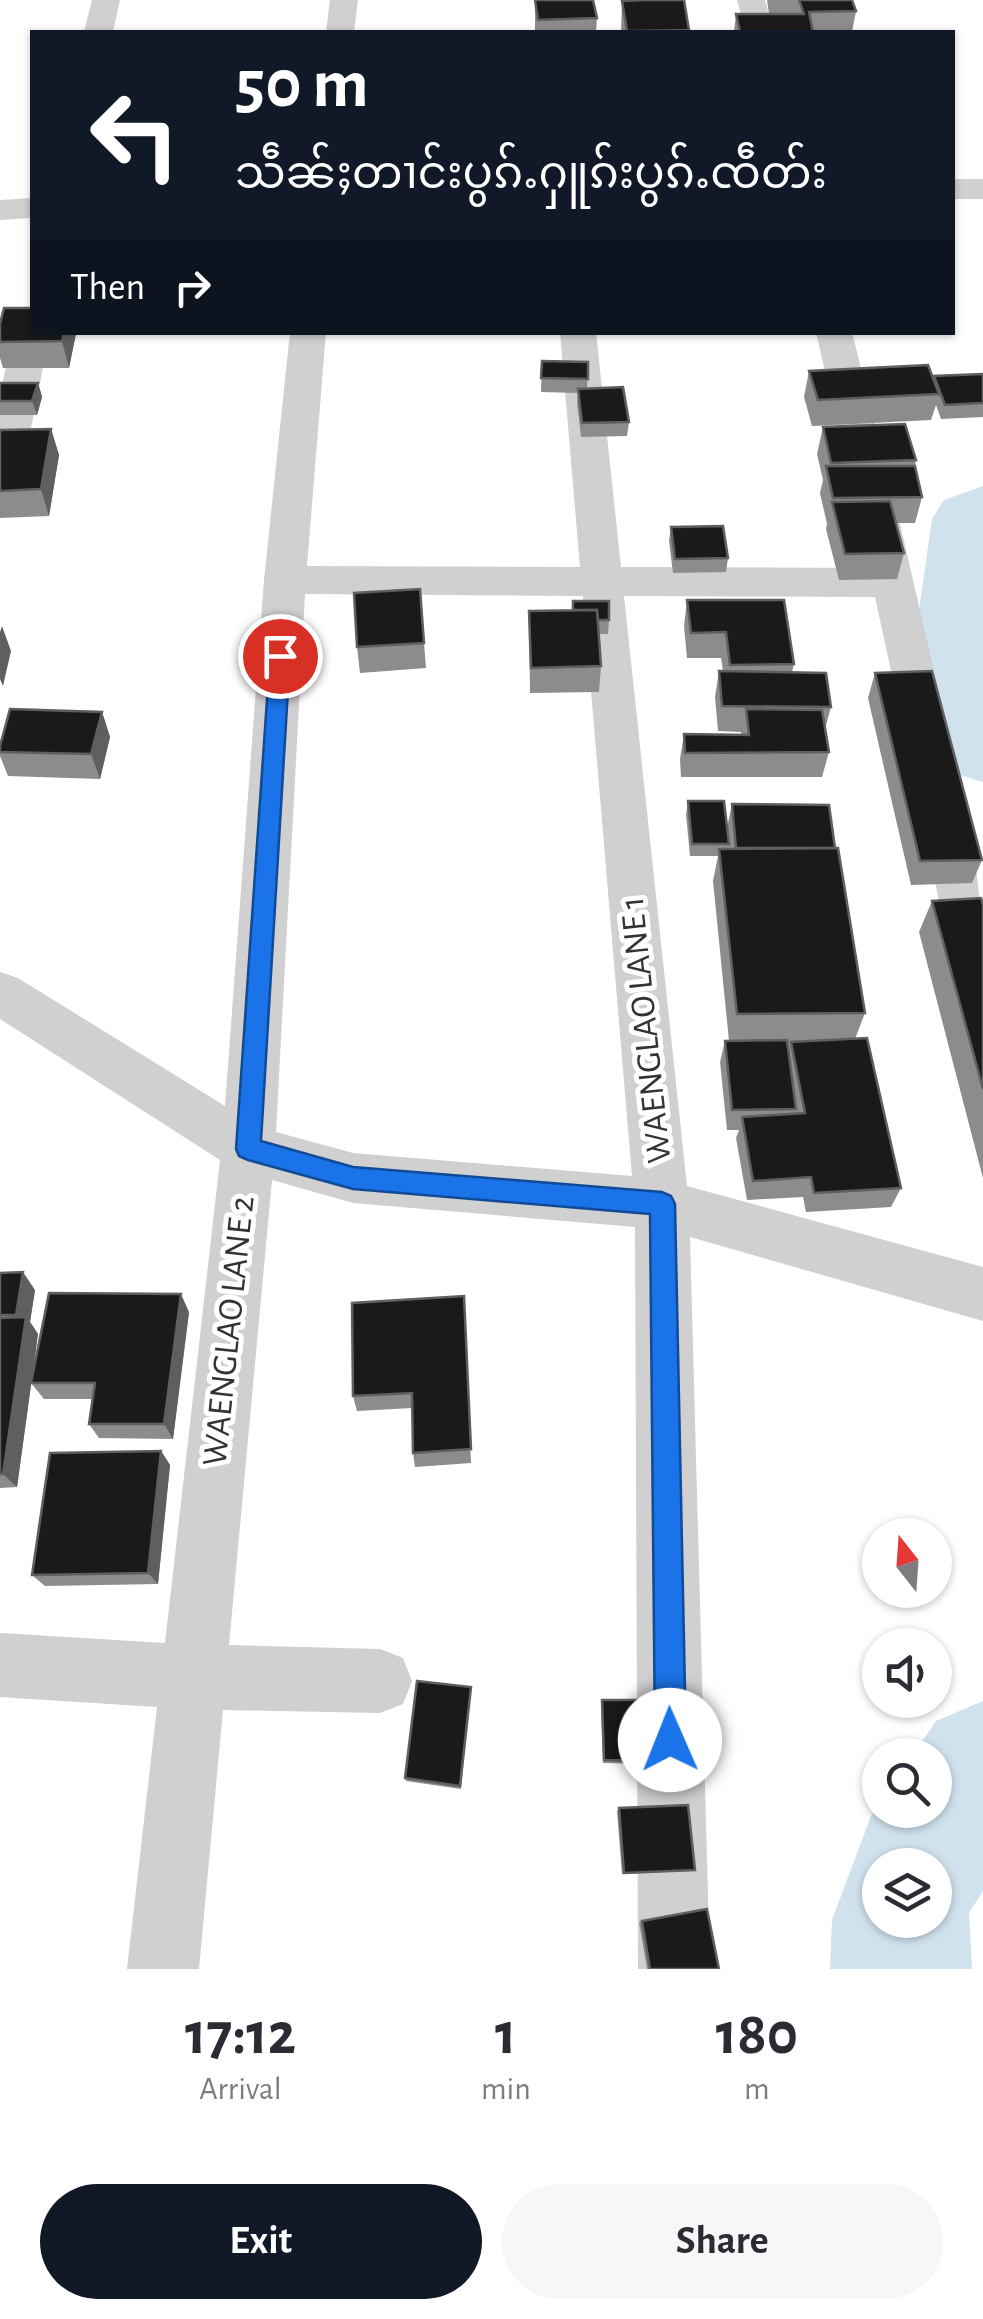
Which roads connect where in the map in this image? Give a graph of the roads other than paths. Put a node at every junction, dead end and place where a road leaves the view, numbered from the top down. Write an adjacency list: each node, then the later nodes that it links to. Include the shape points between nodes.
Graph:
1 (106, 0): 4 (street)
2 (344, 0): 5 (street)
3 (752, 0): 6 (street)
4 (99, 30)
5 (340, 30)
6 (760, 30)
7 (955, 190): 8 (street)
8 (983, 190)
9 (30, 208): 10 (street)
10 (0, 210)
11 (31, 335): 15 (street)
12 (308, 335): 16 (street, WAENGLAO LANE 2)
13 (578, 335): 17 (street, WAENGLAO LANE 1)
14 (835, 335): 18 (street)
15 (0, 484)
16 (285, 580): 17 (street); 21 (street, WAENGLAO LANE 2)
17 (602, 582): 18 (street); 22 (street, WAENGLAO LANE 1)
18 (895, 583): 20 (street)
19 (0, 992): 21 (street)
20 (983, 994)
21 (248, 1149): 22 (street, via 353,1178); 25 (street, WAENGLAO LANE 2)
22 (662, 1204): 23 (street); 28 (street, WAENGLAO LANE 1)
23 (983, 1294)
24 (0, 1665): 25 (street)
25 (193, 1677): 26 (street); 27 (street, WAENGLAO LANE 2)
26 (380, 1681)
27 (163, 1969)
28 (674, 1969)

